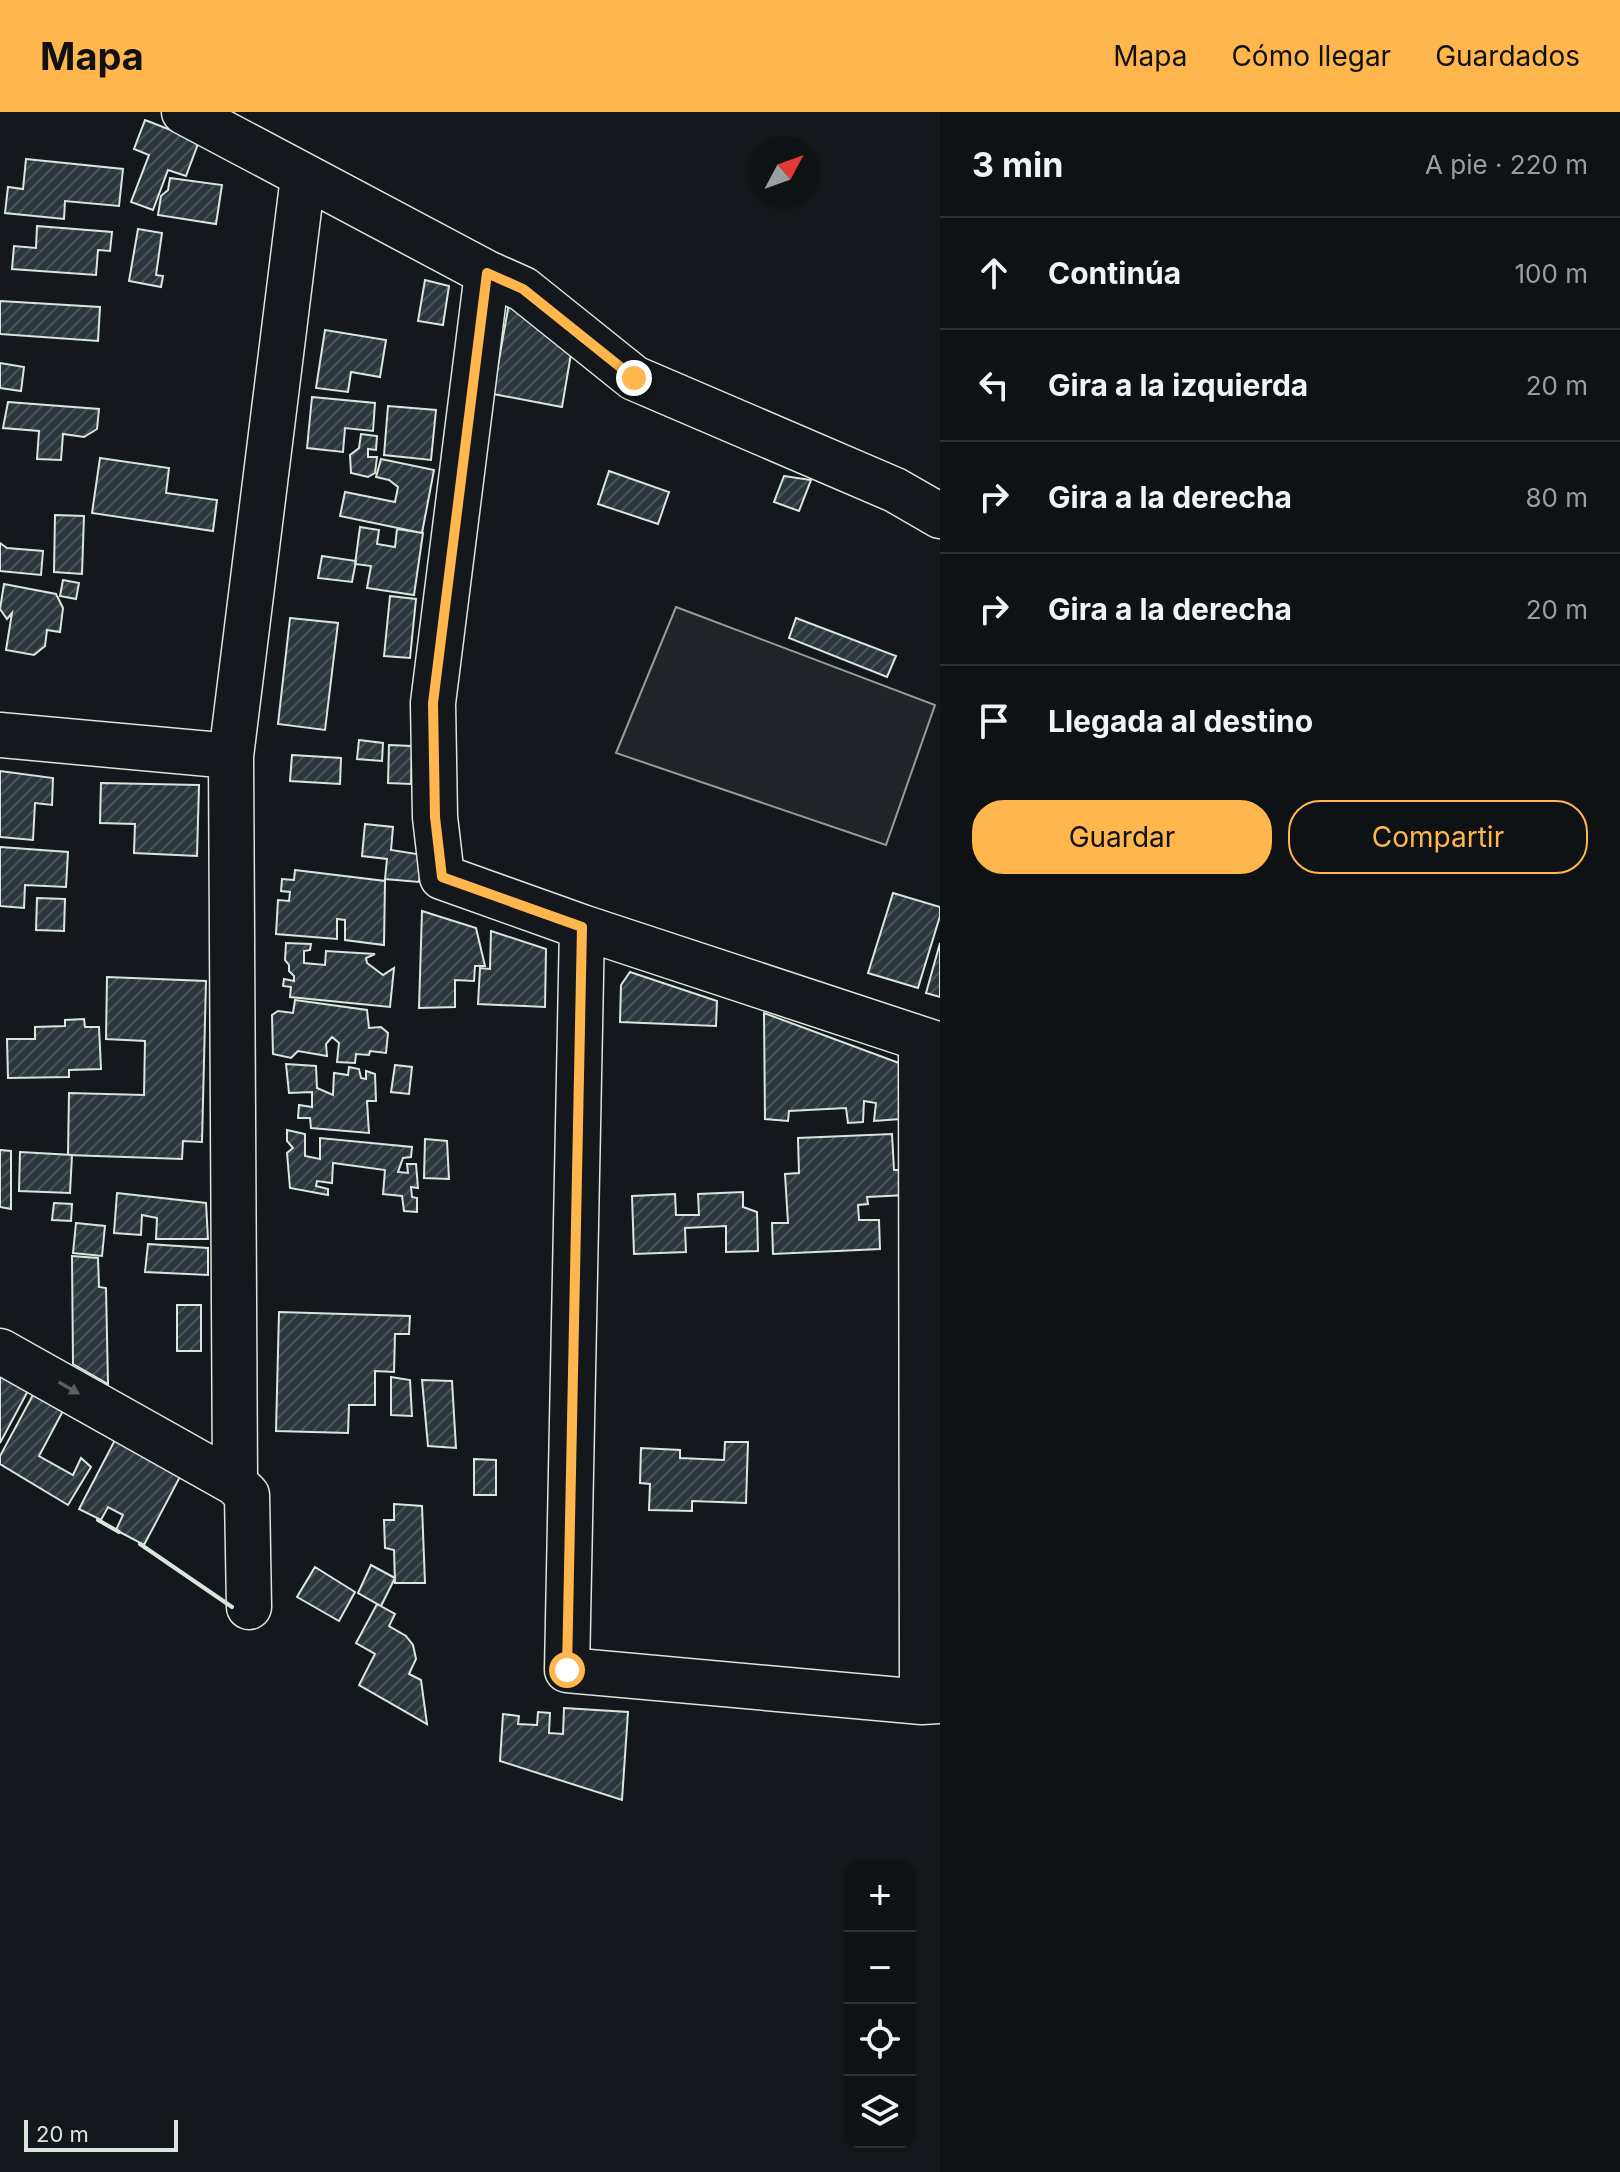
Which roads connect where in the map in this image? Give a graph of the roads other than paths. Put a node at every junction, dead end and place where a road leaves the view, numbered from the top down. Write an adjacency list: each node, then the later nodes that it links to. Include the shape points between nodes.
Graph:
1 (184, 112): 2 (street)
2 (303, 177): 3 (street); 6 (street)
3 (487, 273): 4 (street, via 523,289 634,378 895,490); 7 (street, via 433,703 442,877)
4 (940, 516)
5 (0, 735): 6 (street)
6 (231, 756): 10 (street)
7 (582, 927): 8 (street); 12 (street, via 567,1670)
8 (931, 1042): 12 (street)
9 (0, 1351): 10 (street, one-way to 10)
10 (235, 1483): 11 (street, via 247,1495)
11 (249, 1607)
12 (931, 1702)

